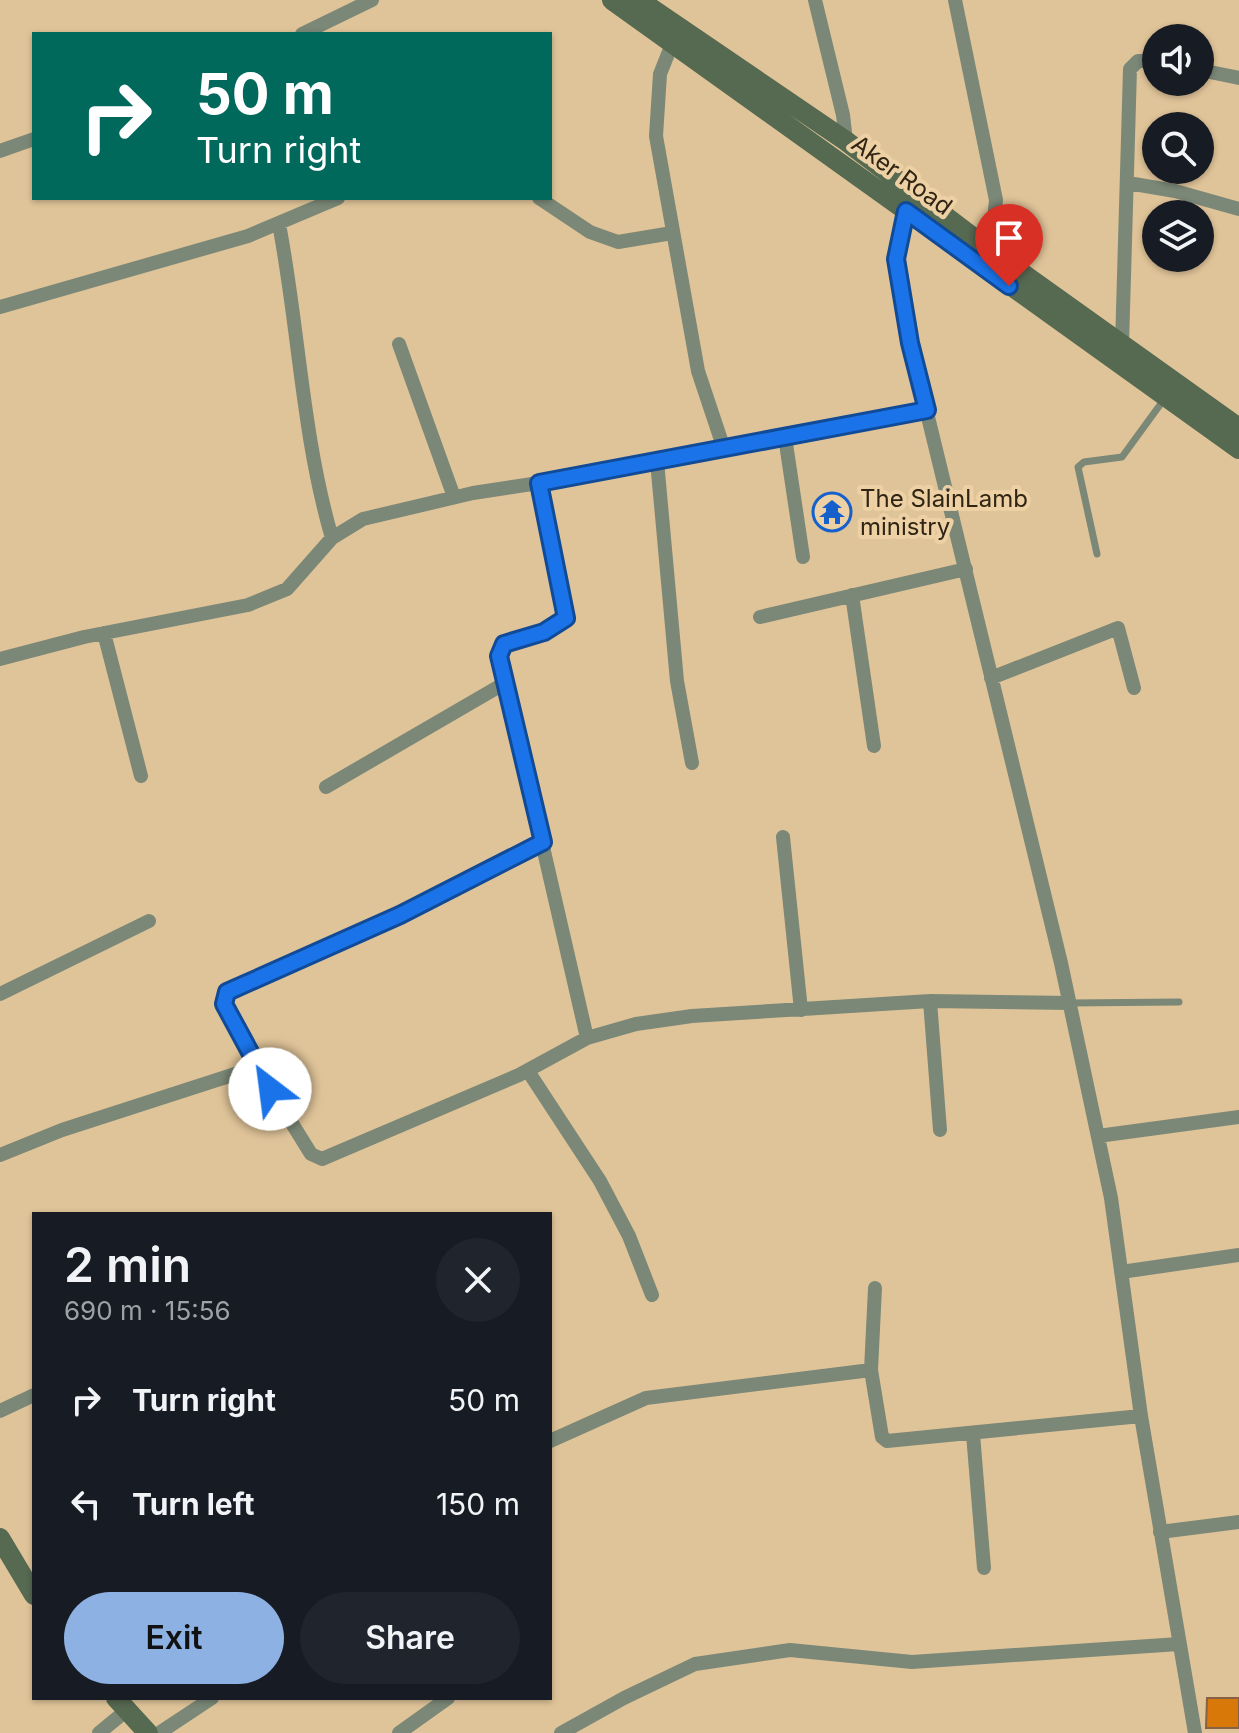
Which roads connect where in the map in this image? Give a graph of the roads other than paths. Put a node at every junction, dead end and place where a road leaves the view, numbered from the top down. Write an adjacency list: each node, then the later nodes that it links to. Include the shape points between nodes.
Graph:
1 (372, 0): 6 (street)
2 (612, 0): 9 (street, Aker Road)
3 (639, 0): 14 (street, Aker Road)
4 (815, 0): 14 (street)
5 (955, 0): 23 (street, via 996,200)
6 (331, 21): 7 (street); 8 (street)
7 (306, 32)
8 (340, 32)
9 (672, 44): 20 (street, Aker Road); 22 (street, via 660,74 656,136)
10 (1142, 61): 16 (street, via 1130,69)
11 (1214, 73): 12 (street)
12 (1239, 78)
13 (32, 140): 15 (street)
14 (846, 141): 23 (street, Aker Road)
15 (0, 151)
16 (1128, 183): 19 (street); 26 (street)
17 (333, 200): 21 (street)
18 (542, 200): 22 (street, via 590,232 618,242)
19 (1239, 209)
20 (906, 211): 27 (street, Aker Road); 29 (street, via 896,259)
21 (279, 224): 24 (street); 37 (street, via 308,440)
22 (672, 233): 32 (street, via 698,371)
23 (991, 251): 26 (street, Aker Road)
24 (0, 307)
25 (399, 344): 36 (street)
26 (1122, 345): 28 (street, Aker Road)
27 (1166, 396): 28 (street, Aker Road); 38 (lane, via 1122,457 1078,467)
28 (1192, 404): 30 (street, Aker Road); 33 (street, Aker Road)
29 (927, 410): 31 (street); 40 (street)
30 (1239, 428)
31 (785, 437): 32 (street); 39 (street)
32 (724, 449): 34 (street)
33 (1239, 449)
34 (657, 461): 35 (street); 49 (street, via 677,681)
35 (539, 483): 36 (street); 46 (street, via 566,618 544,632 504,644 499,656)
36 (454, 497): 37 (street, via 363,519)
37 (332, 538): 43 (street, via 287,589 248,605)
38 (1097, 554)
39 (803, 557)
40 (966, 569): 41 (street); 45 (street)
41 (852, 595): 42 (street); 48 (street)
42 (760, 617)
43 (104, 633): 44 (street); 50 (street)
44 (0, 659)
45 (991, 678): 47 (street, via 1118,628); 58 (street)
46 (505, 683): 51 (street); 53 (street)
47 (1134, 688)
48 (874, 746)
49 (692, 763)
50 (141, 776)
51 (326, 787)
52 (783, 837): 59 (street)
53 (543, 842): 60 (street); 61 (street, via 400,915 227,992 224,1004)
54 (149, 921): 55 (street)
55 (0, 994)
56 (930, 1001): 58 (street); 59 (street); 64 (street)
57 (1179, 1002): 58 (lane)
58 (1070, 1003): 65 (street)
59 (801, 1010): 60 (street, via 692,1016)
60 (587, 1038): 62 (street)
61 (257, 1067): 62 (street, via 311,1154 322,1159); 66 (street)
62 (528, 1071): 70 (street, via 600,1181)
63 (1239, 1117): 65 (street)
64 (940, 1130)
65 (1098, 1136): 68 (street)
66 (0, 1155)
67 (1239, 1255): 68 (street)
68 (1121, 1272): 74 (street)
69 (875, 1288): 71 (street)
70 (652, 1295)
71 (871, 1370): 75 (street, via 884,1439); 76 (street, via 646,1398)
72 (32, 1396): 73 (street)
73 (0, 1411)
74 (1141, 1416): 75 (street); 78 (street)
75 (973, 1434): 80 (street)
76 (552, 1440)
77 (1239, 1522): 78 (street)
78 (1160, 1532): 82 (street)
79 (0, 1538): 81 (street)
80 (984, 1568)
81 (32, 1592)
82 (1179, 1644): 90 (street, via 912,1662 790,1650 695,1664); 91 (street)
83 (209, 1700): 88 (street)
84 (445, 1700): 89 (street)
85 (122, 1704): 86 (street); 87 (street)
86 (99, 1733)
87 (148, 1733)
88 (159, 1733)
89 (399, 1733)
90 (561, 1733)
91 (1195, 1733)

